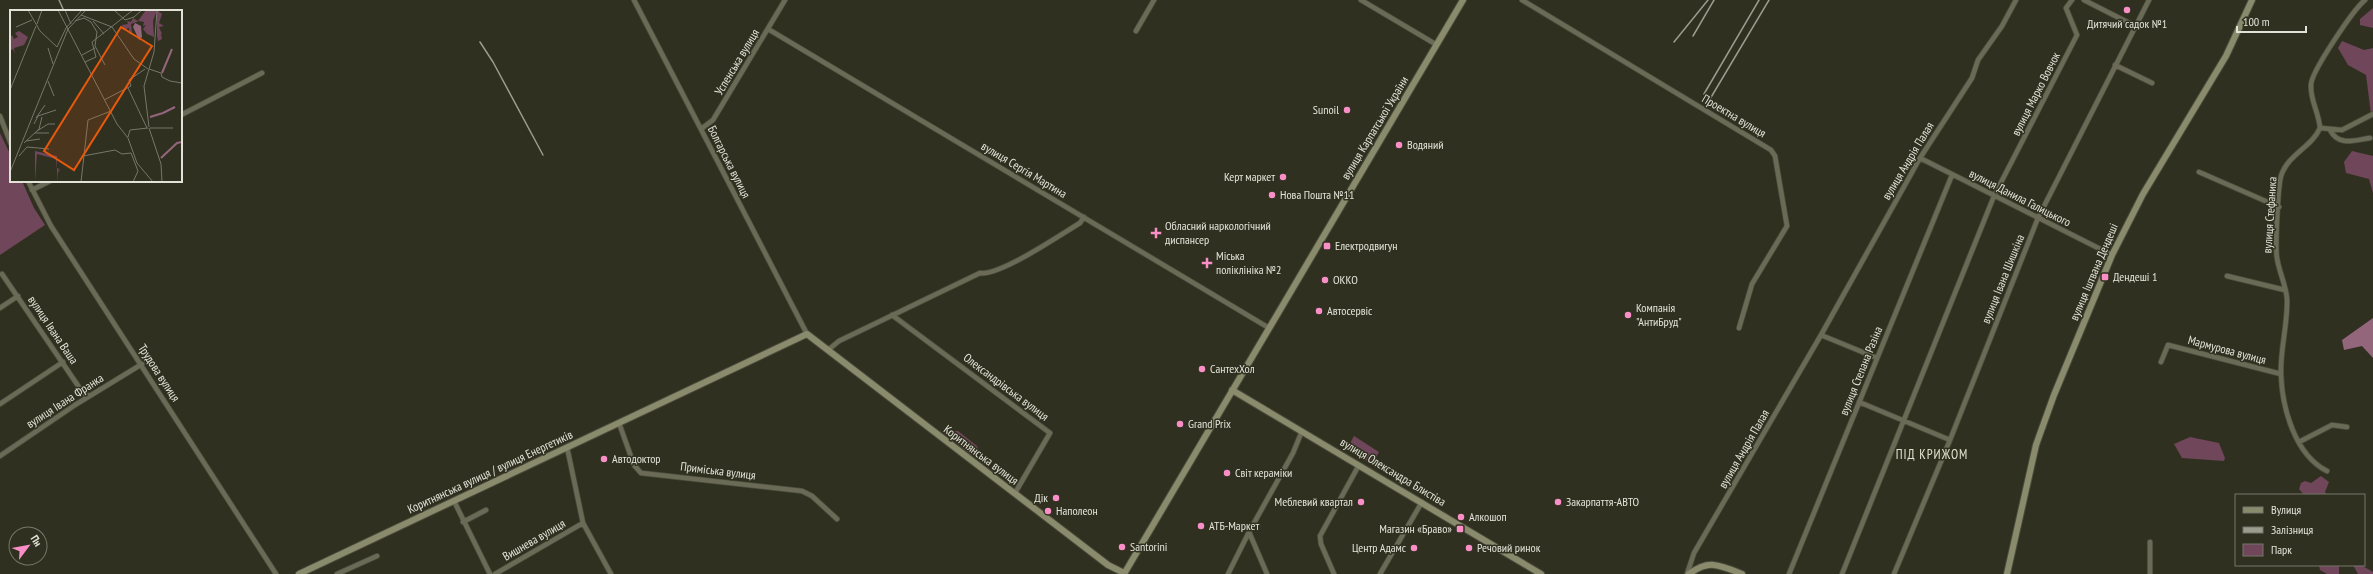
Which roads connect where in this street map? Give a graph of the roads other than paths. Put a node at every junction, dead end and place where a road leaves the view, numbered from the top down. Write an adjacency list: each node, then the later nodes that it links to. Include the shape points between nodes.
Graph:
1 (634, 0): 24 (street, Болгарська вулиця)
2 (785, 0): 14 (street, Успенська вулиця)
3 (1154, 0): 15 (street)
4 (1360, 0): 16 (street)
5 (1463, 0): 16 (street, вулиця Карпатської України)
6 (1522, 0): 46 (street, Проектна вулиця, via 1758,142 1775,156 1787,226 1752,284)
7 (2016, 0): 28 (street, вулиця Андрія Палая, via 2002,26 1978,60 1972,78)
8 (2072, 0): 34 (street, вулиця Марко Вовчок, via 2066,8 2077,35)
9 (2084, 0): 13 (street)
10 (2149, 0): 13 (street, вулиця Івана Шишкіна)
11 (2252, 0): 38 (street, вулиця Іштвана Дендеші, via 2226,56 2143,194)
12 (2365, 0): 23 (street, via 2352,13 2312,79 2311,92)
13 (2135, 26): 17 (street, вулиця Івана Шишкіна)
14 (768, 29): 24 (street, Успенська вулиця, via 713,120); 36 (street, вулиця Сергія Мартина)
15 (1136, 31)
16 (1437, 45): 45 (street, вулиця Карпатської України)
17 (2115, 65): 19 (street); 37 (street, вулиця Івана Шишкіна)
18 (262, 73): 20 (street)
19 (2152, 83)
20 (182, 113)
21 (2373, 114): 25 (street, via 2346,128)
22 (0, 116): 27 (street)
23 (2320, 128): 25 (street); 35 (street, вулиця Стефаника, via 2316,136 2285,167 2279,185)
24 (701, 129): 47 (street, Болгарська вулиця)
25 (2330, 130): 26 (street, via 2338,140 2344,142)
26 (2370, 138)
27 (10, 141)
28 (1920, 158): 30 (street, вулиця Данила Галицького); 48 (street, вулиця Андрія Палая)
29 (2199, 172): 35 (street)
30 (1952, 175): 34 (street, вулиця Данила Галицького); 50 (street, вулиця Степана Разіна)
31 (28, 182): 33 (street, Трудова вулиця)
32 (48, 182): 33 (street)
33 (32, 190): 53 (street, Трудова вулиця, via 52,226)
34 (1994, 196): 37 (street, вулиця Данила Галицького); 59 (street)
35 (2279, 207): 41 (street, вулиця Стефаника, via 2277,256)
36 (1084, 217): 44 (street, via 1080,223 1023,257 988,274 980,273); 45 (street, вулиця Сергія Мартина)
37 (2038, 218): 38 (street, вулиця Данила Галицького); 63 (street, вулиця Івана Шишкіна)
38 (2112, 255): 96 (street, вулиця Іштвана Дендеші, via 2038,440 2028,472)
39 (2, 274): 42 (street, вулиця Івана Ваша)
40 (2228, 276): 41 (street)
41 (2285, 290): 54 (street, вулиця Стефаника, via 2287,320)
42 (18, 296): 43 (street); 51 (street, вулиця Івана Ваша)
43 (0, 308)
44 (892, 315): 49 (street, via 839,341); 69 (street, Олександрівська вулиця, via 1050,433)
45 (1269, 328): 55 (street, вулиця Карпатської України)
46 (1739, 328)
47 (807, 334): 49 (street, Коритнянська вулиця); 60 (street, Коритнянська вулиця / вулиця Енергетиків)
48 (1821, 335): 50 (street); 91 (street, вулиця Андрія Палая, via 1694,553)
49 (828, 350): 69 (street, Коритнянська вулиця)
50 (1877, 358): 57 (street, вулиця Степана Разіна)
51 (63, 362): 56 (street, вулиця Івана Ваша, via 83,393); 58 (street)
52 (2162, 362): 54 (street, Мармурова вулиця, via 2168,345)
53 (142, 364): 56 (street, вулиця Івана Франка); 79 (street, Трудова вулиця)
54 (2281, 374): 64 (street, вулиця Стефаника, via 2287,413)
55 (1232, 390): 62 (street, вулиця Олександра Блистіва); 85 (street, вулиця Карпатської України)
56 (89, 396): 66 (street, вулиця Івана Франка)
57 (1859, 402): 59 (street); 93 (street, вулиця Степана Разіна)
58 (0, 404)
59 (1905, 420): 63 (street); 94 (street)
60 (619, 423): 65 (street, Коритнянська вулиця / вулиця Енергетиків); 73 (street, Приміська вулиця, via 634,465 641,472 802,491 812,496)
61 (2347, 427): 64 (street, via 2332,425)
62 (1302, 431): 67 (street, вулиця Олександра Блистіва); 76 (street, via 1293,453)
63 (1950, 440): 95 (street, вулиця Івана Шишкіна)
64 (2299, 442): 68 (street, вулиця Стефаника, via 2312,460)
65 (568, 447): 70 (street, Коритнянська вулиця / вулиця Енергетиків); 75 (street)
66 (0, 456)
67 (1359, 465): 71 (street, вулиця Олександра Блистіва); 88 (street, via 1320,536)
68 (2327, 471)
69 (1015, 493): 85 (street, Коритнянська вулиця, via 1108,565)
70 (454, 501): 74 (street); 80 (street, Коритнянська вулиця / вулиця Енергетиків)
71 (1422, 502): 89 (street); 90 (street, вулиця Олександра Блистіва)
72 (486, 510): 74 (street)
73 (837, 519)
74 (463, 522): 82 (street)
75 (583, 523): 83 (street, Вишнева вулиця); 84 (street)
76 (1249, 532): 86 (street); 87 (street)
77 (2150, 542): 97 (street)
78 (377, 556): 81 (street)
79 (276, 574)
80 (300, 574)
81 (337, 574)
82 (490, 574)
83 (495, 574)
84 (611, 574)
85 (1125, 574)
86 (1228, 574)
87 (1267, 574)
88 (1334, 574)
89 (1380, 574)
90 (1541, 574)
91 (1688, 574): 92 (street, via 1708,564)
92 (1742, 574)
93 (1789, 574)
94 (1842, 574)
95 (1894, 574)
96 (2007, 574)
97 (2150, 574)

